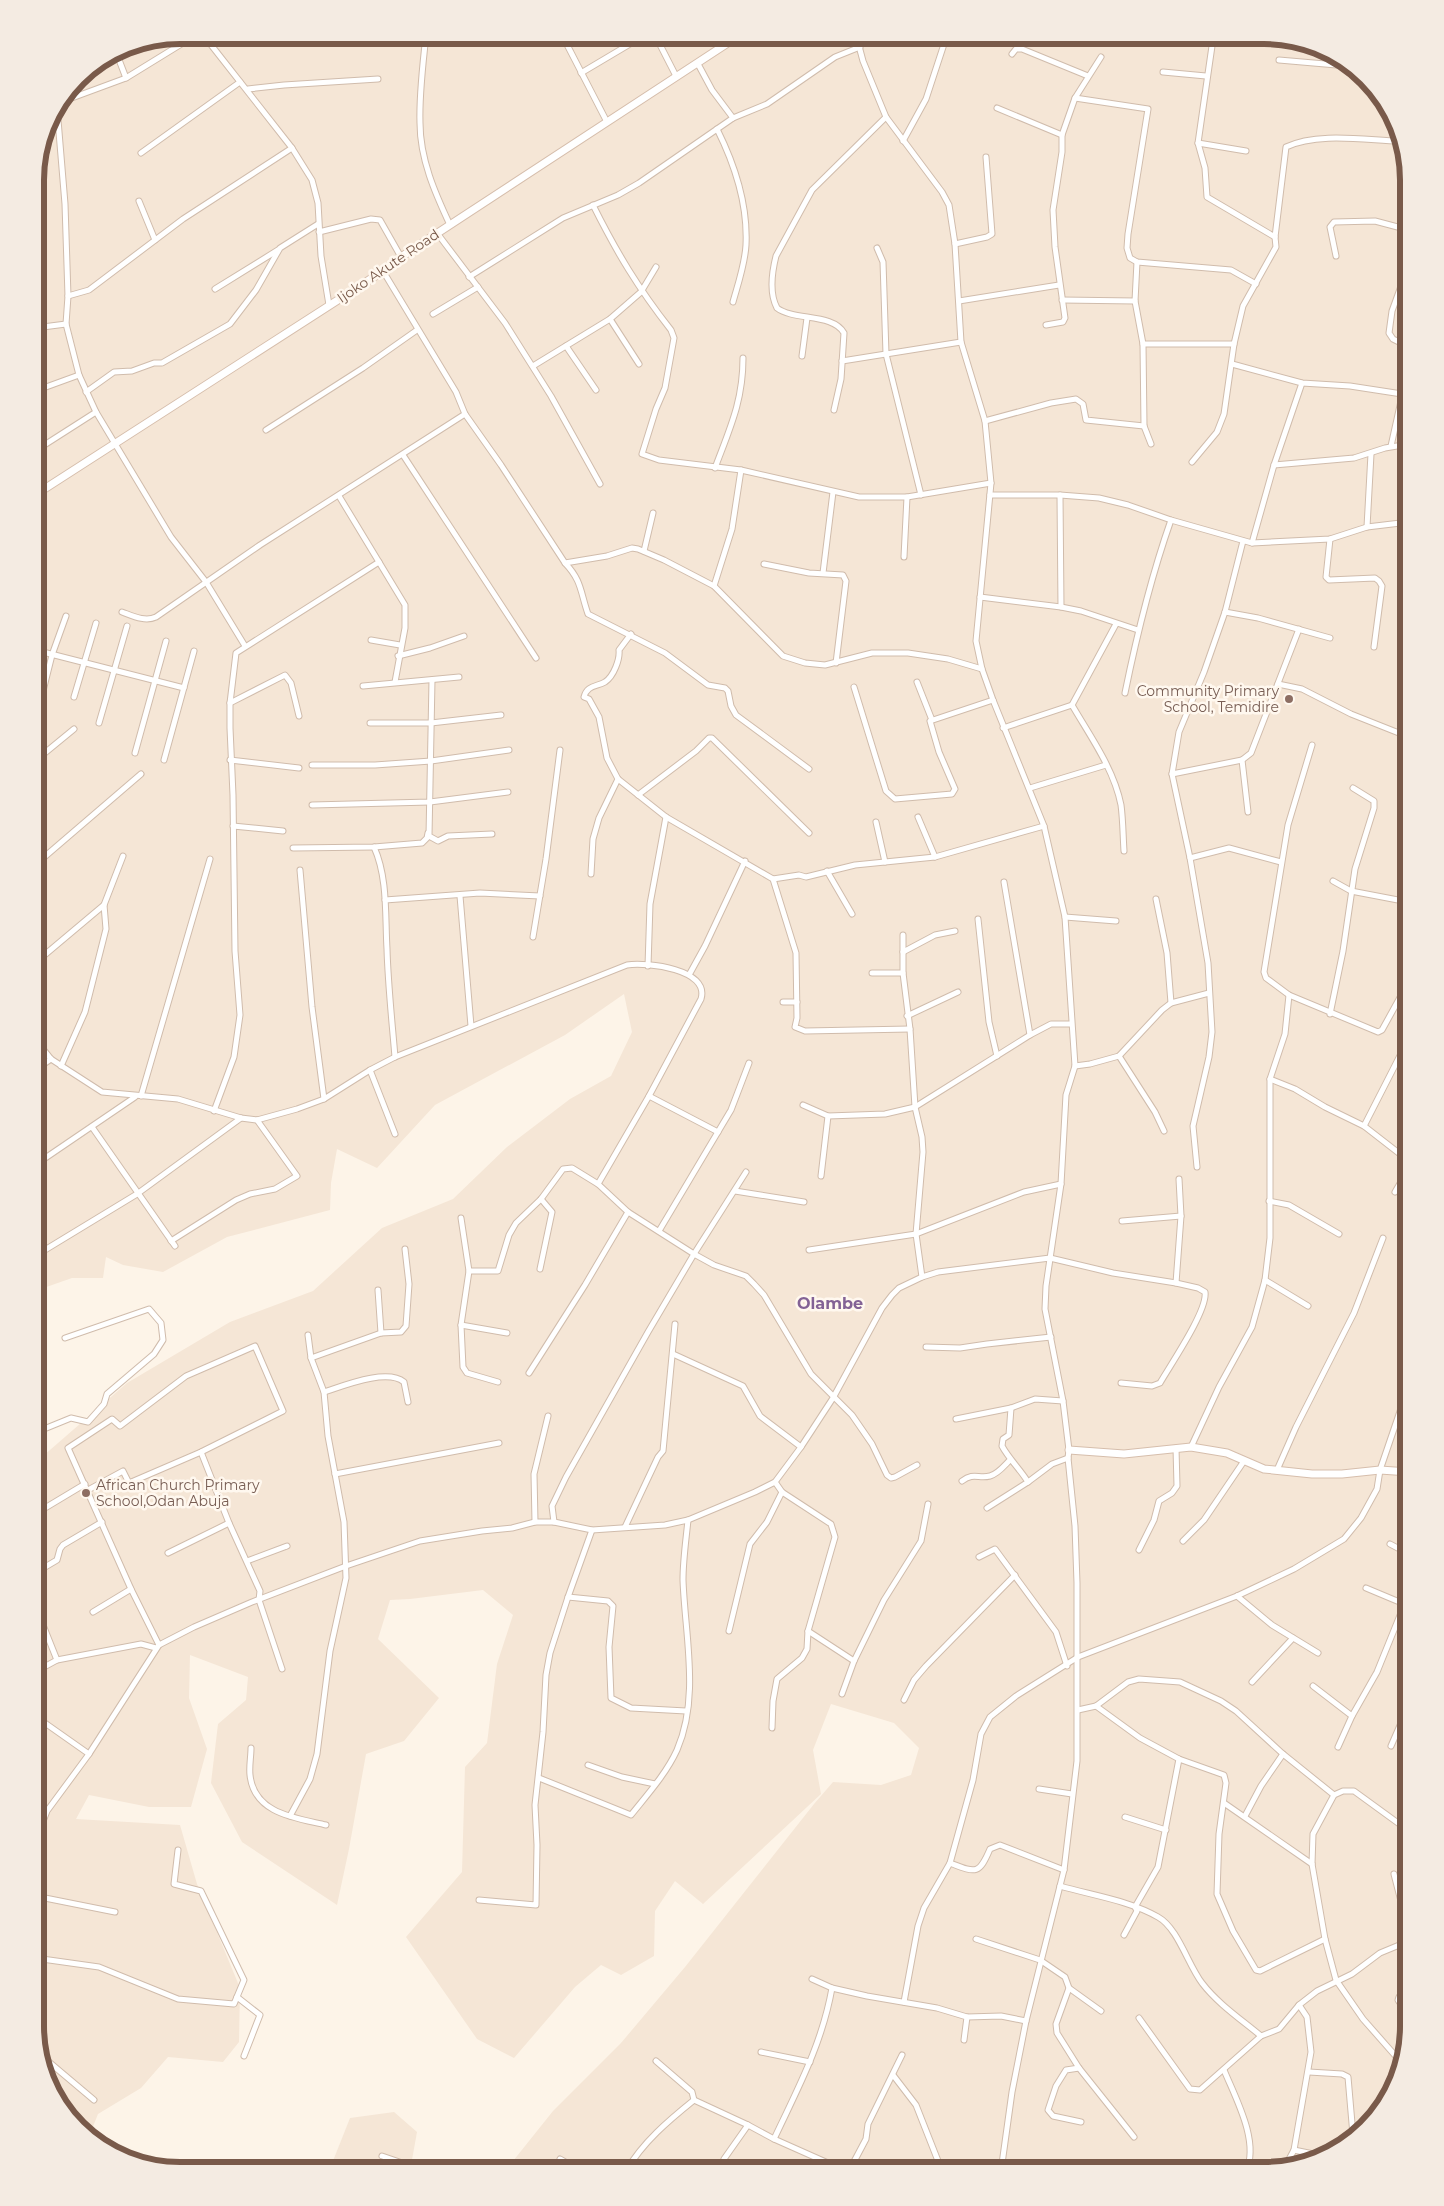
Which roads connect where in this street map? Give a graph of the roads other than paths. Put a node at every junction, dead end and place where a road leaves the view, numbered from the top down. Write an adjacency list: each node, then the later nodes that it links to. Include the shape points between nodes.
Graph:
1 (181, 44): 23 (street)
2 (210, 44): 25 (street)
3 (425, 44): 46 (street, via 420,124 428,170)
4 (566, 44): 19 (street)
5 (630, 44): 19 (street)
6 (660, 44): 20 (street)
7 (727, 44): 17 (main road, Ijoko Akute Road)
8 (859, 44): 11 (street)
9 (944, 44): 36 (street, via 926,100)
10 (1212, 44): 22 (street)
11 (860, 47): 30 (street); 31 (street, via 835,57 767,104)
12 (1012, 54): 21 (street, via 1016,49 1022,49)
13 (1101, 56): 21 (street)
14 (119, 59): 23 (street)
15 (1280, 60): 16 (street)
16 (1334, 63)
17 (698, 64): 20 (main road, Ijoko Akute Road); 31 (street)
18 (1163, 72): 22 (street)
19 (581, 73): 33 (street)
20 (676, 76): 33 (main road, Ijoko Akute Road)
21 (1088, 76): 28 (street)
22 (1206, 76): 38 (street)
23 (126, 78): 27 (street)
24 (378, 79): 26 (street)
25 (240, 82): 26 (street); 41 (street)
26 (248, 89): 39 (street)
27 (71, 98)
28 (1075, 98): 35 (street); 57 (street, via 1148,109 1127,248 1130,258)
29 (998, 108): 35 (street)
30 (886, 117): 36 (street); 74 (street, via 812,190 776,256 772,276 774,303 779,310)
31 (733, 118): 34 (street)
32 (58, 119): 67 (street)
33 (607, 122): 46 (main road, Ijoko Akute Road)
34 (717, 129): 44 (street, via 639,183); 71 (street, via 738,178 745,225 746,246)
35 (1062, 135): 62 (street, via 1053,210)
36 (903, 141): 52 (street, via 949,205)
37 (1395, 141): 50 (street, via 1319,138 1286,147)
38 (1198, 143): 40 (street); 50 (street, via 1205,168 1207,196)
39 (292, 148): 45 (street, via 312,180 318,203); 51 (street)
40 (1246, 151)
41 (140, 153)
42 (986, 157): 52 (street, via 992,234)
43 (140, 200): 51 (street)
44 (594, 205): 60 (street, via 540,231); 66 (street)
45 (318, 224): 48 (street); 53 (street)
46 (450, 225): 49 (main road, Ijoko Akute Road)
47 (1400, 228): 55 (street, via 1375,221 1334,222 1330,227)
48 (319, 232): 56 (street, via 372,219 380,220); 72 (street)
49 (438, 233): 56 (main road, Ijoko Akute Road); 60 (street)
50 (1275, 237): 61 (street, via 1276,246)
51 (155, 240): 67 (street, via 89,290)
52 (955, 244): 68 (street)
53 (280, 248): 64 (street); 96 (street, via 256,290 230,324 162,363 114,372)
54 (877, 248): 85 (street, via 883,262)
55 (1336, 256)
56 (400, 257): 59 (main road, Ijoko Akute Road)
57 (1136, 262): 61 (street, via 1232,270); 70 (street)
58 (656, 267): 66 (street)
59 (383, 270): 72 (main road, Ijoko Akute Road); 79 (street)
60 (470, 277): 63 (street)
61 (1256, 284): 83 (street, via 1243,306)
62 (1059, 285): 68 (street); 69 (street)
63 (478, 287): 73 (street); 91 (street)
64 (215, 289)
65 (1400, 289): 81 (street, via 1389,333)
66 (641, 292): 75 (street); 114 (street, via 674,338 665,388 642,454 659,460)
67 (68, 296): 76 (street)
68 (959, 300): 80 (street)
69 (1062, 300): 70 (street); 77 (street, via 1063,322)
70 (1135, 301): 82 (street)
71 (733, 302)
72 (329, 305): 105 (main road, Ijoko Akute Road)
73 (433, 314)
74 (807, 318): 86 (street); 88 (street, via 831,322 841,328 844,333)
75 (610, 319): 84 (street); 89 (street)
76 (66, 324): 78 (street); 92 (street)
77 (1046, 326)
78 (44, 327)
79 (417, 330): 101 (street, via 456,392); 104 (street)
80 (961, 342): 85 (street); 102 (street)
81 (1400, 342)
82 (1143, 344): 83 (street); 103 (street)
83 (1234, 344): 90 (street)
84 (566, 346): 91 (street); 95 (street)
85 (886, 354): 88 (street); 120 (street)
86 (802, 356)
87 (743, 358): 114 (street, via 743,383 738,406)
88 (842, 361): 99 (street)
89 (639, 364)
90 (1232, 364): 93 (street); 112 (street, via 1224,414 1217,432)
91 (532, 366): 117 (street)
92 (79, 375): 94 (street); 96 (street)
93 (1302, 383): 97 (street); 113 (street)
94 (44, 388)
95 (596, 390)
96 (86, 392): 100 (street)
97 (1400, 394)
98 (1400, 403): 109 (street)
99 (834, 410)
100 (96, 412): 105 (street); 107 (street)
101 (465, 414): 110 (street); 135 (street)
102 (985, 421): 103 (street, via 1076,399 1083,404 1086,420); 116 (street)
103 (1144, 426): 106 (street)
104 (266, 430)
105 (115, 443): 118 (main road, Ijoko Akute Road); 138 (street, via 170,538)
106 (1151, 444)
107 (44, 445)
108 (1400, 445): 109 (street)
109 (1391, 446): 111 (street)
110 (403, 454): 123 (street); 162 (street)
111 (1371, 454): 113 (street, via 1324,462); 128 (street)
112 (1192, 462)
113 (1274, 465): 131 (street)
114 (716, 468): 115 (street)
115 (741, 470): 119 (street); 139 (street, via 732,529)
116 (991, 483): 120 (street); 121 (street)
117 (600, 484)
118 (44, 489)
119 (833, 492): 124 (street, via 859,497); 137 (street)
120 (921, 495): 124 (street)
121 (990, 495): 122 (street); 140 (street)
122 (1060, 495): 126 (street, via 1099,498 1151,511); 141 (street)
123 (339, 496): 134 (street); 138 (street)
124 (907, 496): 133 (street)
125 (653, 513): 132 (street)
126 (1172, 520): 130 (street); 149 (street, via 1157,558)
127 (1400, 523): 128 (street)
128 (1367, 527): 129 (street)
129 (1330, 539): 131 (street); 157 (street, via 1326,577 1330,580 1375,578 1380,581)
130 (1244, 541): 131 (street); 143 (street)
131 (1252, 543)
132 (644, 552): 135 (street, via 632,548); 139 (street)
133 (904, 557)
134 (379, 562): 155 (street, via 405,605 405,628); 156 (street)
135 (565, 563): 150 (street, via 581,586 588,614)
136 (764, 564): 137 (street)
137 (822, 573): 164 (street, via 844,575 846,580)
138 (206, 582): 142 (street, via 150,620); 156 (street)
139 (714, 586): 164 (street, via 783,656 805,663)
140 (980, 597): 141 (street); 165 (street, via 976,642)
141 (1061, 607): 146 (street)
142 (122, 612)
143 (1225, 612): 148 (street); 205 (street, via 1179,732)
144 (66, 616): 160 (street)
145 (96, 623): 163 (street)
146 (1116, 624): 149 (street); 181 (street)
147 (127, 626): 166 (street)
148 (1299, 629): 152 (street); 172 (street)
149 (1138, 630): 177 (street)
150 (631, 634): 203 (street, via 665,653 708,685 728,691 736,715); 206 (street, via 619,650 620,658 610,676 605,682 592,686 584,697 589,699 599,716 607,758)
151 (464, 636): 161 (street)
152 (1330, 638)
153 (371, 640): 155 (street)
154 (166, 641): 168 (street)
155 (400, 645): 161 (street)
156 (245, 646): 180 (street, via 234,657)
157 (1374, 647)
158 (194, 651): 175 (street)
159 (44, 653): 160 (street)
160 (52, 655): 163 (street); 174 (street)
161 (398, 656): 170 (street)
162 (536, 658)
163 (83, 663): 166 (street); 178 (street)
164 (836, 663): 165 (street, via 872,653 908,653 948,659)
165 (982, 669): 179 (street)
166 (113, 672): 168 (street); 185 (street)
167 (459, 677): 169 (street)
168 (154, 680): 175 (street); 194 (street)
169 (432, 680): 170 (street); 187 (street)
170 (395, 682): 173 (street)
171 (917, 682): 184 (street)
172 (1278, 684): 190 (street, via 1302,689 1350,714); 198 (street, via 1252,752)
173 (363, 686)
174 (44, 688)
175 (184, 688): 196 (street)
176 (854, 688): 184 (street, via 890,796 952,794 954,788 939,752)
177 (1125, 693)
178 (74, 698)
179 (992, 700): 184 (street); 188 (street)
180 (230, 703): 183 (street, via 285,675 291,683); 197 (street)
181 (1072, 705): 188 (street); 201 (street)
182 (501, 715): 187 (street)
183 (299, 716)
184 (932, 720)
185 (99, 723)
186 (370, 723): 187 (street)
187 (431, 723): 199 (street)
188 (1004, 728): 207 (street)
189 (74, 729): 195 (street)
190 (1400, 733)
191 (1312, 745): 233 (street, via 1288,825)
192 (509, 750): 199 (street)
193 (560, 750): 242 (street)
194 (135, 753)
195 (44, 754)
196 (164, 760)
197 (230, 760): 202 (street); 218 (street)
198 (1242, 760): 205 (street); 213 (street)
199 (431, 761): 200 (street, via 375,765); 211 (street)
200 (312, 764)
201 (1106, 766): 207 (street); 225 (street, via 1121,804)
202 (299, 768)
203 (809, 769)
204 (141, 774): 226 (street)
205 (1172, 774): 229 (street)
206 (618, 779): 210 (street); 236 (street, via 599,818 593,839)
207 (1030, 788): 219 (street)
208 (1353, 788): 240 (street, via 1374,801 1374,808)
209 (508, 792): 211 (street)
210 (638, 795): 214 (street); 221 (street, via 712,738)
211 (430, 802): 212 (street); 217 (street)
212 (312, 805)
213 (1248, 812)
214 (666, 817): 231 (street); 256 (street, via 650,904)
215 (918, 817): 228 (street)
216 (876, 822): 232 (street)
217 (430, 825): 222 (street, via 430,836 438,841 448,836); 223 (street, via 427,838 422,843)
218 (233, 826): 220 (street); 290 (street, via 235,951 240,1015 234,1057)
219 (1044, 826): 228 (street); 248 (street)
220 (283, 831)
221 (809, 833)
222 (492, 834)
223 (374, 847): 224 (street); 245 (street, via 380,859)
224 (293, 848)
225 (1124, 851)
226 (44, 856)
227 (123, 856): 246 (street)
228 (935, 857): 232 (street)
229 (1190, 858): 233 (street, via 1229,848); 261 (street, via 1204,931)
230 (210, 859): 285 (street)
231 (744, 861): 237 (street); 259 (street)
232 (885, 862): 235 (street)
233 (1281, 862): 262 (street, via 1264,972 1266,978)
234 (300, 870): 287 (street)
235 (827, 871): 237 (street, via 806,877); 247 (street)
236 (591, 874)
237 (773, 879): 265 (street, via 796,953)
238 (1333, 881): 240 (street)
239 (1004, 882): 272 (street)
240 (1351, 891): 244 (street); 267 (street)
241 (460, 896): 242 (street, via 504,893); 245 (street); 270 (street)
242 (540, 896): 253 (street)
243 (1156, 899): 266 (street, via 1167,953)
244 (1400, 899)
245 (385, 900): 277 (street)
246 (104, 905): 255 (street); 281 (street, via 106,929 85,1012)
247 (852, 914)
248 (1065, 917): 250 (street); 269 (street)
249 (978, 919): 275 (street, via 989,1022)
250 (1116, 921)
251 (955, 930): 254 (street, via 935,935)
252 (903, 935): 254 (street)
253 (533, 936)
254 (904, 952): 258 (street)
255 (44, 955)
256 (648, 966): 259 (street); 270 (street, via 636,964 615,969)
257 (872, 973): 258 (street)
258 (903, 973): 268 (street)
259 (689, 975): 286 (street, via 699,981 703,992 701,999)
260 (958, 992): 268 (street)
261 (1209, 993): 266 (street); 301 (street, via 1211,1040 1193,1126)
262 (1289, 995): 267 (street); 284 (street, via 1285,1034)
263 (1400, 997): 267 (street, via 1378,1032)
264 (782, 1002): 265 (street)
265 (796, 1002): 271 (street, via 795,1027 800,1031)
266 (1171, 1003): 276 (street)
267 (1330, 1014)
268 (907, 1016): 271 (street)
269 (1071, 1024): 272 (street, via 1051,1024); 282 (street)
270 (471, 1026): 277 (street)
271 (910, 1029): 289 (street)
272 (1030, 1035): 275 (street)
273 (44, 1050): 278 (street)
274 (1400, 1053): 294 (street)
275 (997, 1056): 289 (street)
276 (1119, 1056): 282 (street); 296 (street)
277 (396, 1057): 283 (street)
278 (51, 1059): 280 (street); 281 (street)
279 (749, 1063): 297 (street, via 731,1110)
280 (44, 1064)
281 (62, 1066): 285 (street, via 102,1092)
282 (1076, 1066): 307 (street, via 1066,1095)
283 (370, 1070): 287 (street); 298 (street)
284 (1270, 1078): 294 (street); 312 (street)
285 (138, 1096): 290 (street, via 178,1099); 295 (street)
286 (649, 1096): 297 (street); 306 (street)
287 (324, 1099): 293 (street)
288 (803, 1105): 291 (street)
289 (916, 1107): 291 (street, via 885,1114); 319 (street, via 923,1152)
290 (214, 1111): 292 (street)
291 (828, 1116): 303 (street)
292 (241, 1118): 293 (street); 310 (street)
293 (257, 1120): 322 (street, via 297,1176 275,1189 236,1200)
294 (1364, 1126): 299 (street)
295 (92, 1127): 300 (street); 310 (street)
296 (1164, 1131)
297 (718, 1132): 318 (street)
298 (395, 1134)
299 (1400, 1154)
300 (44, 1159)
301 (1197, 1167)
302 (746, 1172): 308 (street)
303 (821, 1176)
304 (1179, 1180): 315 (street)
305 (1400, 1183): 309 (street)
306 (598, 1184): 311 (street, via 572,1168 566,1168); 314 (street)
307 (1061, 1184): 319 (street, via 1024,1192); 328 (street)
308 (735, 1191): 313 (street); 327 (street)
309 (1395, 1192)
310 (137, 1194): 322 (street); 326 (street)
311 (540, 1199): 329 (street, via 552,1212); 330 (street, via 512,1229 498,1271)
312 (1269, 1201): 320 (street, via 1289,1206); 332 (street)
313 (804, 1202)
314 (628, 1212): 318 (street); 346 (street)
315 (1181, 1216): 317 (street); 333 (street)
316 (461, 1218): 330 (street)
317 (1122, 1221)
318 (659, 1231): 327 (street)
319 (916, 1234): 325 (street); 331 (street)
320 (1339, 1234)
321 (1383, 1238): 368 (street, via 1350,1321)
322 (171, 1241): 323 (street)
323 (175, 1246)
324 (405, 1249): 338 (street, via 409,1284 406,1326 401,1332)
325 (809, 1250)
326 (44, 1251)
327 (694, 1254): 350 (street, via 746,1276 754,1284 764,1295 811,1374); 384 (street, via 566,1477 552,1506)
328 (1050, 1258): 331 (street, via 938,1272); 333 (street, via 1113,1273); 341 (street, via 1045,1310)
329 (540, 1269)
330 (469, 1271): 337 (street)
331 (922, 1277): 350 (street, via 900,1288 882,1308)
332 (1266, 1280): 335 (street); 360 (street, via 1252,1327)
333 (1176, 1282): 348 (street, via 1205,1292 1206,1299 1195,1323 1160,1383 1152,1386)
334 (378, 1290): 338 (street)
335 (1308, 1306)
336 (675, 1324): 344 (street)
337 (461, 1325): 339 (street); 347 (street, via 464,1371)
338 (380, 1333): 345 (street)
339 (507, 1334)
340 (308, 1335): 345 (street)
341 (1051, 1337): 343 (street, via 960,1348); 351 (street)
342 (65, 1338): 357 (street, via 149,1309 161,1323 163,1340 154,1354 107,1394 104,1404 88,1422 71,1418)
343 (926, 1347)
344 (673, 1354): 359 (street, via 742,1386 760,1416); 386 (street, via 663,1451)
345 (311, 1358): 349 (street)
346 (529, 1373)
347 (498, 1382)
348 (1121, 1383)
349 (324, 1392): 352 (street, via 362,1380 393,1376 404,1382); 371 (street)
350 (833, 1398): 359 (street); 367 (street, via 852,1415 890,1478)
351 (1063, 1401): 353 (street, via 1035,1399); 362 (street)
352 (408, 1402)
353 (1011, 1408): 356 (street); 365 (street, via 1009,1435 1003,1439 1002,1446)
354 (1400, 1411): 369 (street)
355 (548, 1416): 383 (street, via 534,1474)
356 (956, 1419)
357 (44, 1430)
358 (499, 1443): 371 (street)
359 (801, 1447): 373 (street)
360 (1191, 1447): 361 (main road); 366 (main road, via 1227,1453)
361 (1176, 1448): 362 (main road, via 1124,1454); 392 (street, via 1178,1486 1159,1501 1154,1520)
362 (1069, 1450): 364 (street)
363 (201, 1452): 375 (street, via 283,1411 256,1346 186,1376 120,1426 112,1419 68,1448); 376 (street, via 129,1483 123,1471); 385 (street)
364 (1068, 1458): 374 (street, via 1052,1464); 413 (street, via 1075,1526)
365 (1010, 1460): 372 (street, via 989,1476 970,1475); 374 (street)
366 (1244, 1461): 368 (main road); 388 (street, via 1204,1520)
367 (917, 1465)
368 (1277, 1470): 369 (main road, via 1342,1474)
369 (1380, 1470): 370 (main road); 401 (street, via 1372,1500 1344,1539 1294,1569)
370 (1400, 1471)
371 (335, 1474): 396 (street, via 344,1522)
372 (962, 1481)
373 (774, 1482): 377 (street); 381 (street)
374 (1028, 1482): 380 (street)
375 (84, 1484): 376 (street); 379 (street)
376 (88, 1490): 382 (street)
377 (782, 1492): 408 (street, via 767,1522 750,1544); 409 (street, via 831,1524 834,1531 834,1544)
378 (928, 1504): 415 (street, via 921,1541 884,1600)
379 (44, 1508)
380 (987, 1508)
381 (688, 1520): 386 (street); 425 (street, via 683,1578 689,1673)
382 (102, 1522): 397 (street, via 63,1545 58,1560); 400 (street)
383 (535, 1522): 384 (street); 396 (street, via 420,1541)
384 (554, 1522): 387 (street)
385 (229, 1523): 393 (street); 395 (street)
386 (625, 1527): 387 (street)
387 (592, 1530): 402 (street)
388 (1183, 1541)
389 (1390, 1544): 391 (street)
390 (287, 1546): 395 (street)
391 (1400, 1549)
392 (1139, 1550)
393 (168, 1552)
394 (979, 1557): 398 (street, via 995,1549)
395 (247, 1561): 403 (street, via 260,1591)
396 (346, 1566): 403 (street); 443 (street, via 330,1651 318,1754 310,1779)
397 (44, 1569)
398 (1015, 1575): 416 (street, via 1056,1632); 422 (street, via 926,1666)
399 (1366, 1588): 404 (street)
400 (131, 1589): 405 (street); 411 (street)
401 (1237, 1596): 410 (street); 413 (street)
402 (568, 1597): 425 (street, via 608,1601 612,1606 609,1647 611,1698 631,1708); 437 (street, via 546,1675)
403 (259, 1600): 411 (street, via 194,1627); 418 (street)
404 (1400, 1601)
405 (93, 1612)
406 (1400, 1616): 426 (street, via 1377,1672)
407 (44, 1628): 414 (street)
408 (729, 1631)
409 (808, 1631): 415 (street); 429 (street, via 807,1649 802,1658 777,1679)
410 (1293, 1638): 412 (street); 419 (street)
411 (158, 1647): 414 (street, via 141,1644); 433 (street)
412 (1318, 1653)
413 (1078, 1657): 416 (street); 424 (street)
414 (57, 1660): 417 (street)
415 (854, 1661): 421 (street)
416 (1067, 1666): 451 (street, via 1016,1696 984,1725)
417 (44, 1667)
418 (282, 1669)
419 (1252, 1682)
420 (1313, 1686): 426 (street)
421 (842, 1694)
422 (904, 1700)
423 (1096, 1706): 424 (street); 434 (street, via 1128,1682 1139,1679 1180,1682 1230,1706); 435 (street, via 1140,1738)
424 (1078, 1710): 440 (street, via 1077,1760)
425 (686, 1711): 438 (street, via 677,1750)
426 (1352, 1716): 431 (street)
427 (44, 1722): 433 (street)
428 (1400, 1726): 430 (street)
429 (772, 1728)
430 (1391, 1746)
431 (1338, 1747)
432 (251, 1748): 443 (street, via 250,1775 256,1795 272,1810)
433 (89, 1754): 446 (street)
434 (1284, 1754): 441 (street); 444 (street)
435 (1179, 1759): 442 (street, via 1224,1775); 449 (street)
436 (588, 1765): 438 (street)
437 (539, 1778): 438 (street, via 631,1815); 458 (street, via 535,1805 538,1854 536,1905)
438 (655, 1784)
439 (1039, 1789): 440 (street)
440 (1072, 1794): 453 (street)
441 (1334, 1795): 447 (street, via 1354,1791); 452 (street, via 1312,1834)
442 (1224, 1802): 444 (street); 463 (street, via 1219,1834 1217,1894 1251,1965 1260,1971)
443 (290, 1816): 448 (street)
444 (1245, 1816): 452 (street)
445 (1125, 1818): 449 (street)
446 (44, 1819)
447 (1400, 1823)
448 (326, 1825)
449 (1166, 1830): 459 (street, via 1158,1867)
450 (178, 1850): 471 (street, via 174,1884 201,1891 244,1980)
451 (950, 1863): 453 (street, via 978,1869 990,1849 1000,1845); 472 (street, via 924,1908 918,1926)
452 (1312, 1864): 463 (street)
453 (1064, 1870): 455 (street)
454 (1394, 1874): 456 (street)
455 (1060, 1886): 459 (street); 466 (street)
456 (1400, 1897)
457 (44, 1898): 460 (street)
458 (479, 1900)
459 (1135, 1907): 461 (street, via 1137,1912); 478 (street, via 1164,1921 1201,1982)
460 (115, 1912)
461 (1124, 1935)
462 (976, 1939): 466 (street)
463 (1326, 1939): 468 (street)
464 (1400, 1945): 468 (street)
465 (44, 1959): 471 (street, via 99,1967 178,1999 234,2004)
466 (1040, 1960): 470 (street, via 1064,1977); 477 (street)
467 (812, 1979): 469 (street)
468 (1336, 1980): 473 (street, via 1316,1990); 483 (street, via 1363,2019)
469 (832, 1988): 472 (street); 486 (street, via 824,2028)
470 (1069, 1988): 474 (street); 487 (street, via 1056,2028)
471 (237, 1997): 482 (street, via 260,2015)
472 (904, 2002): 475 (street)
473 (1299, 2005): 478 (street, via 1279,2029); 489 (street, via 1308,2022)
474 (1101, 2011)
475 (967, 2017): 477 (street, via 1000,2016); 479 (street)
476 (1139, 2018): 488 (street, via 1190,2089 1200,2090)
477 (1026, 2021): 510 (street)
478 (1261, 2036): 488 (street)
479 (964, 2040)
480 (761, 2052): 486 (street)
481 (902, 2055): 490 (street)
482 (244, 2056)
483 (1397, 2057)
484 (48, 2061): 491 (street)
485 (656, 2061): 492 (street, via 692,2092)
486 (810, 2062): 497 (street)
487 (1079, 2068): 493 (street, via 1066,2070 1056,2086 1048,2110 1053,2116); 496 (street)
488 (1224, 2070): 511 (street, via 1247,2127)
489 (1309, 2072): 495 (street, via 1348,2077); 498 (street)
490 (893, 2075): 508 (street); 509 (street, via 916,2105)
491 (94, 2100)
492 (694, 2100): 494 (street); 506 (street, via 668,2120)
493 (1081, 2122)
494 (748, 2124): 497 (street); 501 (street)
495 (1353, 2130)
496 (1134, 2137)
497 (774, 2139): 507 (street)
498 (1294, 2150): 499 (street); 503 (street)
499 (1312, 2154)
500 (382, 2156): 504 (street)
501 (724, 2158)
502 (560, 2159): 505 (street)
503 (1289, 2160)
504 (399, 2162)
505 (565, 2162)
506 (631, 2162)
507 (827, 2162)
508 (853, 2162)
509 (938, 2162)
510 (1002, 2162)
511 (1249, 2162)

